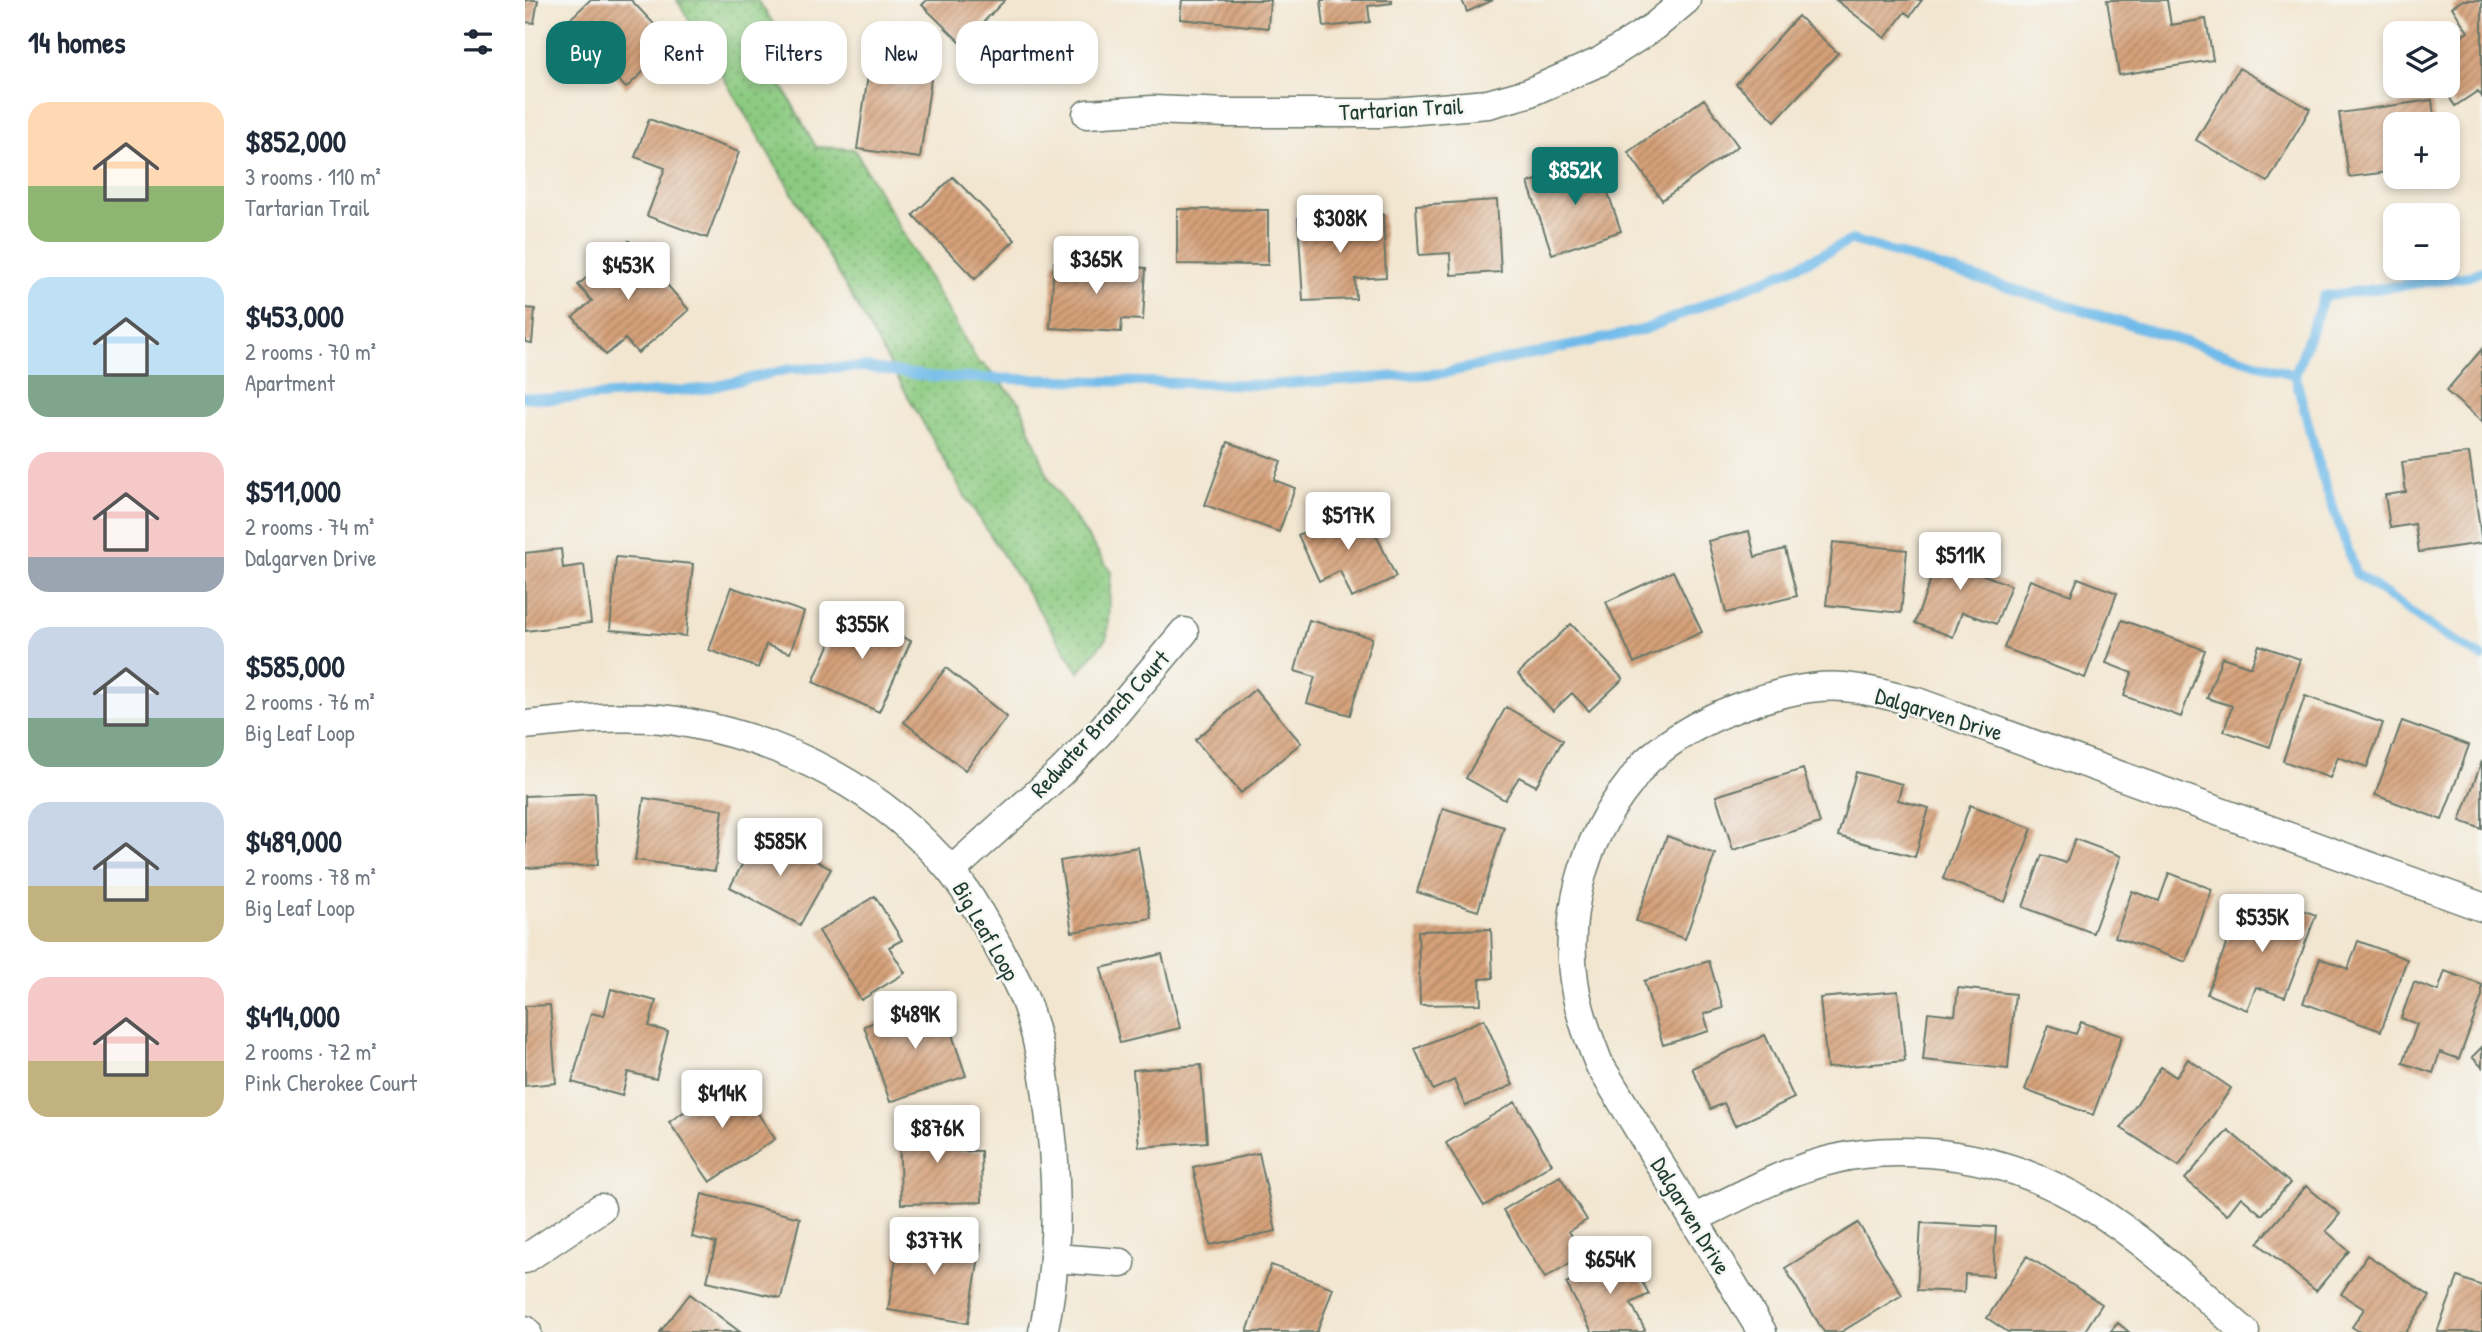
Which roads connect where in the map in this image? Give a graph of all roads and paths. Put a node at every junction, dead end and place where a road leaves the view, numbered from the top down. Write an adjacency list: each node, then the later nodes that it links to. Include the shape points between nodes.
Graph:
1 (1686, 0): 2 (street, Tartarian Trail, via 1599,62 1528,93 1488,104 1370,113 1153,110)
2 (1087, 114)
3 (1185, 632): 5 (street, Redwater Branch Court, via 1061,772)
4 (525, 725): 5 (street, Big Leaf Loop, via 642,718 685,722 759,742 821,767 863,792 922,839)
5 (951, 872): 9 (street, Big Leaf Loop, via 984,920 1024,997 1038,1045 1050,1119)
6 (2482, 907): 8 (street, Dalgarven Drive, via 1917,702 1843,687 1807,689 1768,696 1703,721 1647,760 1619,796 1596,834 1578,885 1571,932 1576,991 1598,1064)
7 (601, 1208): 10 (street)
8 (1693, 1219): 13 (street, Dalgarven Drive); 14 (street, via 1800,1169 1833,1159 1861,1153 1957,1155 2051,1184 2107,1216)
9 (1055, 1258): 11 (street); 12 (street, Big Leaf Loop)
10 (525, 1259)
11 (1121, 1263)
12 (1043, 1332)
13 (1762, 1332)
14 (2245, 1332)

